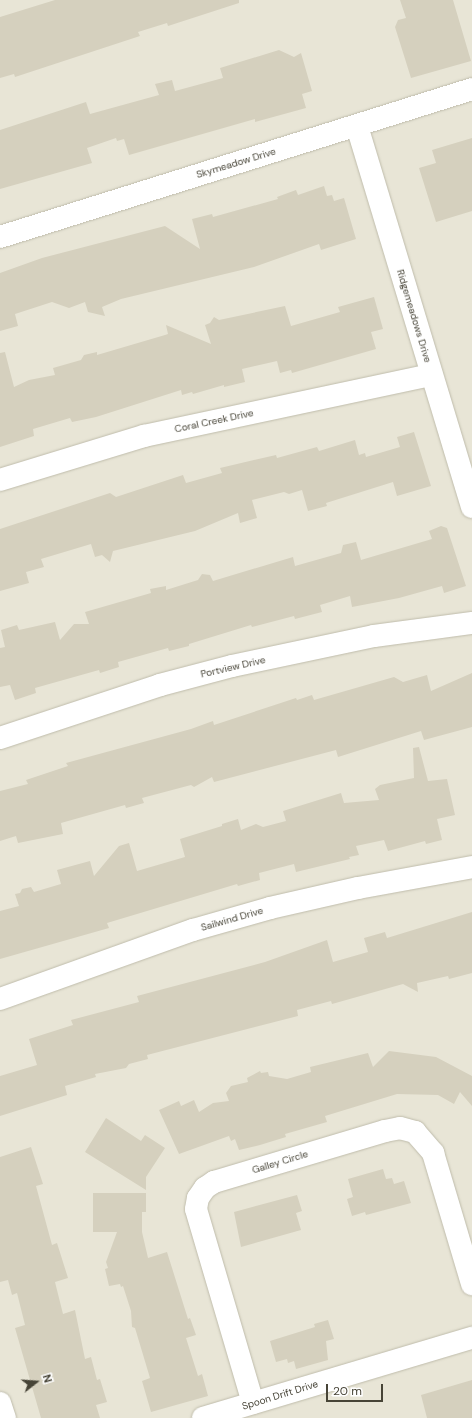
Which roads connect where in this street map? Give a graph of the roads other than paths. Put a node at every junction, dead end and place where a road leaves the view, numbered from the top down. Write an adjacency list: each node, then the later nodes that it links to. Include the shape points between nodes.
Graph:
1 (472, 89): 2 (street, Skymeadow Drive)
2 (357, 126): 3 (street, Skymeadow Drive); 4 (street, Ridgemeadows Drive)
3 (0, 237)
4 (432, 375): 5 (street, Coral Creek Drive, via 144,436); 6 (street, Ridgemeadows Drive)
5 (0, 480)
6 (472, 507)
7 (472, 623): 8 (street, Portview Drive, via 374,636 232,666 152,687)
8 (0, 738)
9 (472, 867): 10 (street, Sailwind Drive, via 358,888 270,908 193,930)
10 (0, 999)
11 (472, 1284): 14 (street, Galley Circle, via 432,1153 416,1132 400,1128 385,1131 214,1182 205,1188 198,1198 196,1209)
12 (472, 1338): 14 (street, Spoon Drift Drive)
13 (0, 1403): 15 (street)
14 (253, 1403): 16 (street, Spoon Drift Drive)
15 (5, 1418)
16 (203, 1418)

